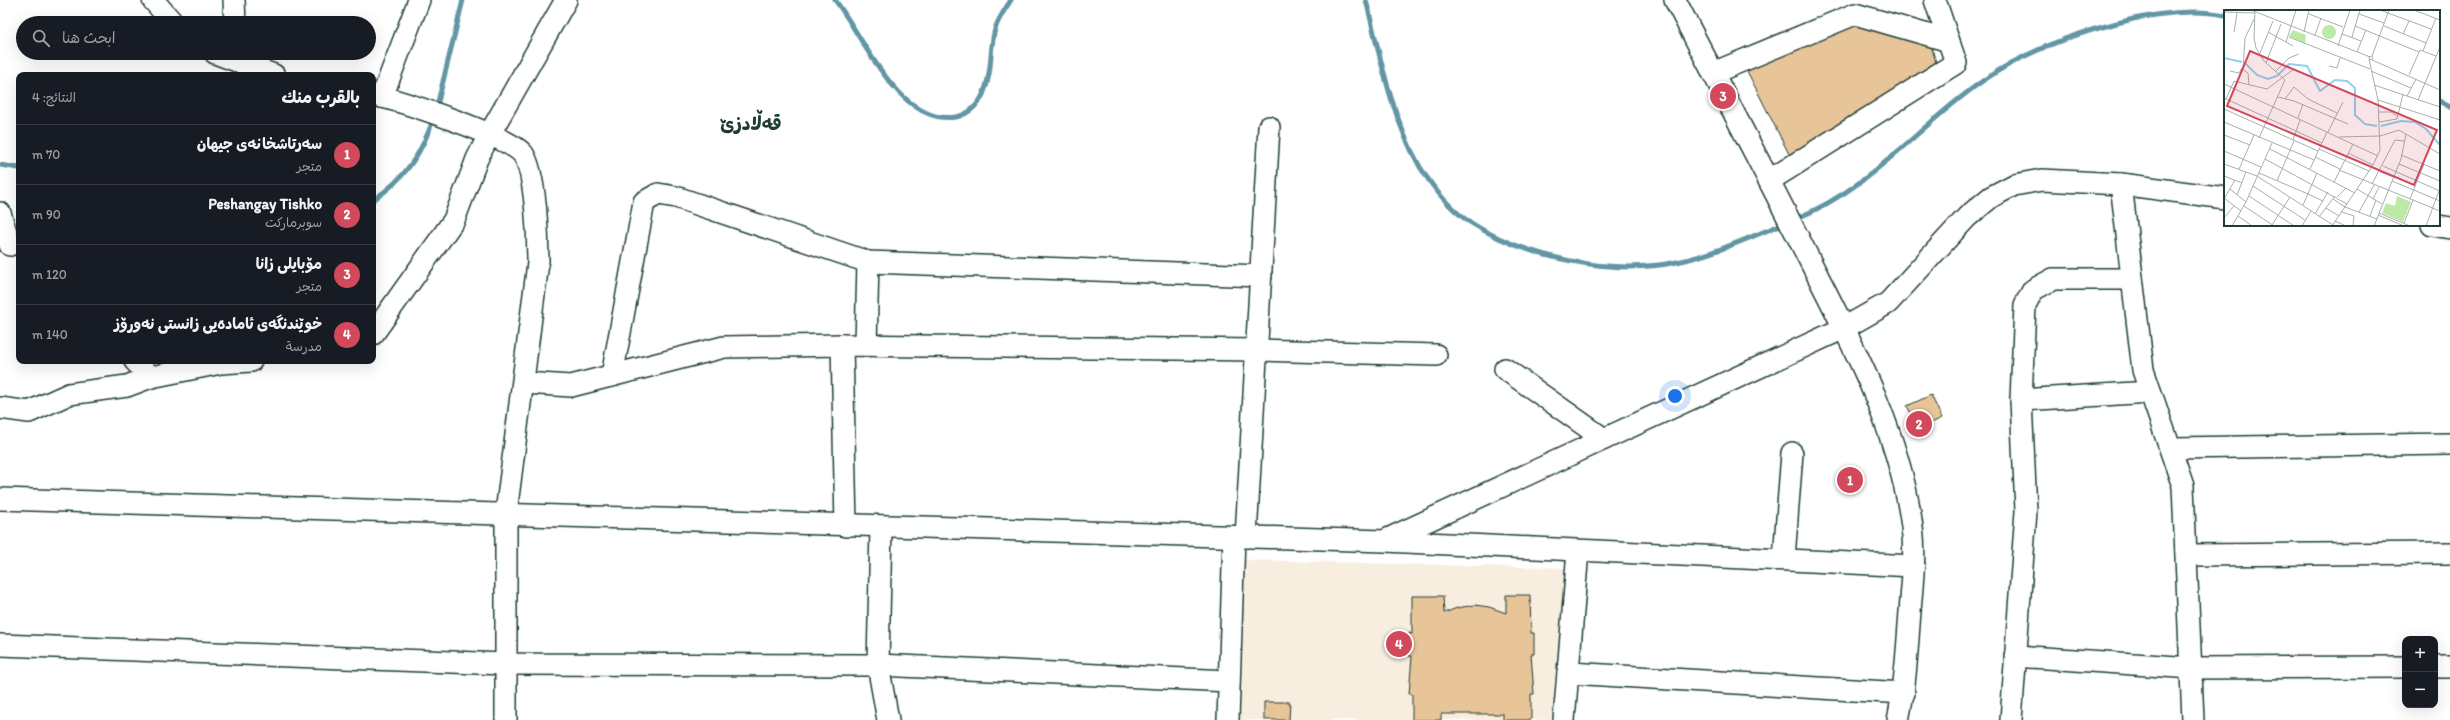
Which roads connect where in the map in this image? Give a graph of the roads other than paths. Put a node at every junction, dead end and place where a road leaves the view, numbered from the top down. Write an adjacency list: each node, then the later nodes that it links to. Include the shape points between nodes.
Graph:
1 (153, 0): 7 (street)
2 (234, 0): 8 (street)
3 (419, 0): 13 (street)
4 (566, 0): 15 (street)
5 (1675, 0): 12 (street)
6 (1935, 0): 9 (street)
7 (167, 16)
8 (235, 16)
9 (1949, 41): 12 (street, via 1855,14); 16 (street, via 1956,63)
10 (243, 60): 11 (street)
11 (268, 72)
12 (1713, 72): 16 (street)
13 (377, 96): 15 (street, via 464,124)
14 (1269, 127): 24 (street)
15 (489, 135): 27 (street, via 454,220); 37 (street, via 512,145 523,155 533,190 538,263)
16 (1771, 183): 26 (street)
17 (2121, 184): 18 (street); 25 (street); 26 (street, via 2032,180 2004,190 1967,217 1888,303)
18 (2224, 198)
19 (0, 214): 22 (street)
20 (2438, 226): 21 (street)
21 (2450, 228)
22 (10, 245)
23 (868, 262): 24 (street); 29 (street); 35 (street, via 676,197 658,194 644,202)
24 (1261, 276): 30 (street)
25 (2131, 279): 38 (street, via 2143,370); 39 (street, via 2053,279 2033,290 2028,297 2024,317)
26 (1844, 328): 41 (street); 55 (street, via 1896,456 1913,528)
27 (376, 330)
28 (842, 345): 29 (street); 35 (street, via 724,347); 47 (street)
29 (866, 346): 30 (street)
30 (1257, 350): 31 (street); 49 (street)
31 (1436, 355)
32 (138, 364): 36 (street)
33 (216, 364): 36 (street)
34 (1504, 369): 41 (street)
35 (612, 376): 37 (street, via 571,386)
36 (151, 377): 40 (street, via 127,386 69,394 29,412)
37 (524, 383): 46 (street)
38 (2150, 392): 39 (street); 43 (street)
39 (2022, 400): 57 (street, via 2026,511)
40 (0, 408)
41 (1604, 439): 50 (street)
42 (2450, 444): 43 (street)
43 (2172, 448): 53 (street, via 2183,486)
44 (1792, 453): 54 (street)
45 (0, 500): 46 (street)
46 (506, 513): 47 (street); 58 (street)
47 (846, 526): 48 (street)
48 (881, 527): 49 (street); 59 (street)
49 (1240, 537): 50 (street); 65 (street)
50 (1385, 541): 51 (street)
51 (1578, 551): 54 (street); 64 (street)
52 (2450, 553): 53 (street)
53 (2187, 555): 63 (street)
54 (1784, 558): 55 (street)
55 (1914, 566): 66 (street)
56 (0, 645): 58 (street)
57 (2015, 656): 63 (street); 72 (street)
58 (505, 664): 59 (street); 67 (street)
59 (878, 665): 65 (street); 68 (street)
60 (2402, 667): 63 (street)
61 (2438, 667): 62 (street)
62 (2450, 667)
63 (2192, 668): 73 (street)
64 (1570, 673): 66 (street); 70 (street)
65 (1229, 681): 69 (street)
66 (1904, 693): 71 (street)
67 (506, 720)
68 (888, 720)
69 (1228, 720)
70 (1564, 720)
71 (1898, 720)
72 (2011, 720)
73 (2193, 720)

